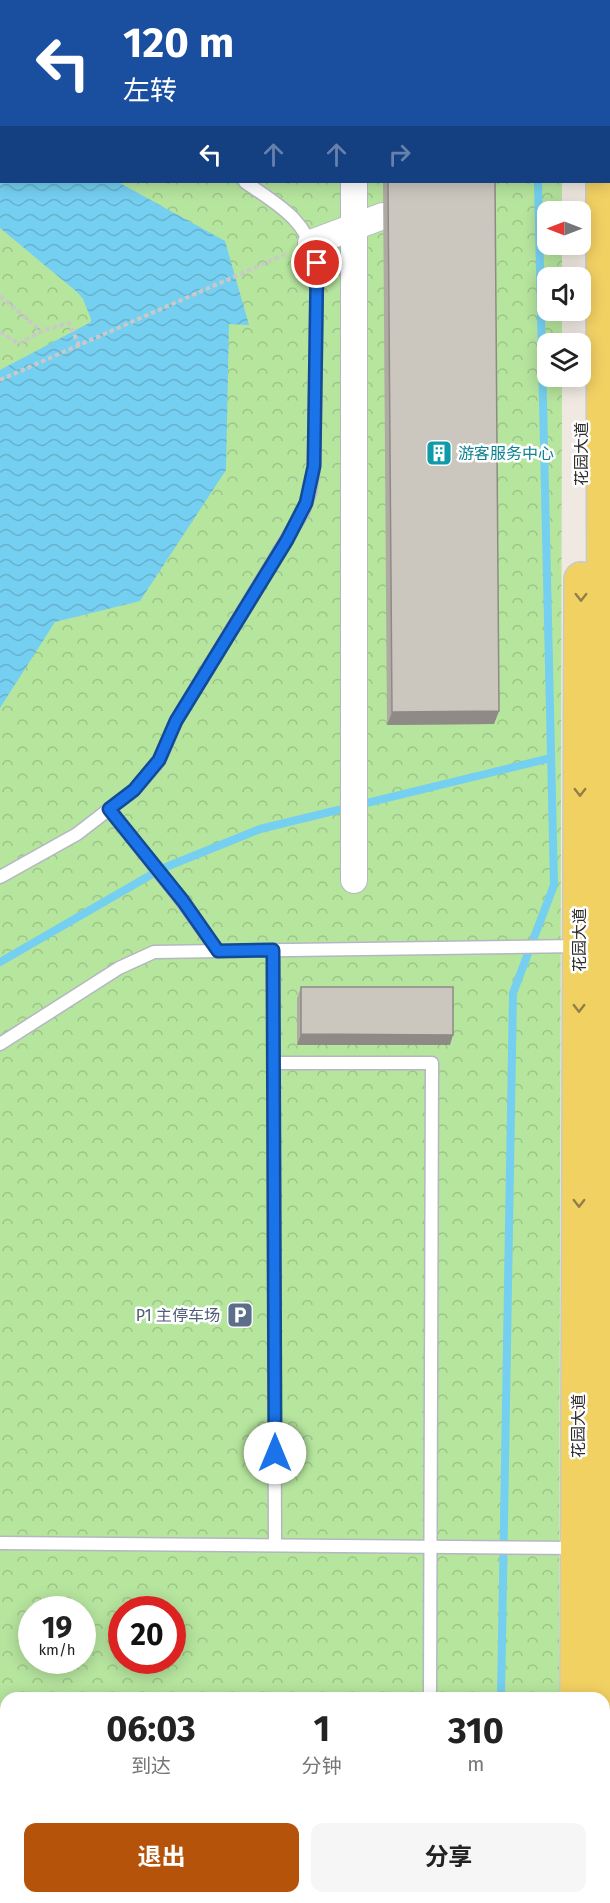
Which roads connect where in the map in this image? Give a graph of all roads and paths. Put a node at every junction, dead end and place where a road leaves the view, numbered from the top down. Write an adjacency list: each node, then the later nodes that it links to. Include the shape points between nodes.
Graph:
1 (246, 183): 7 (lane, via 299,223)
2 (354, 183): 6 (street)
3 (582, 183): 16 (main road, 花园大道, one-way to 16)
4 (603, 183): 16 (main road, 花园大道)
5 (383, 216): 6 (street)
6 (354, 227): 7 (street); 15 (street)
7 (311, 243): 11 (path); 13 (lane, via 318,278 314,466 306,503 176,721 159,760 134,790)
8 (0, 296): 10 (path)
9 (0, 332): 10 (path, via 19,344)
10 (41, 332): 11 (path, via 69,323)
11 (80, 345): 12 (path)
12 (0, 380)
13 (109, 809): 14 (lane, via 77,834); 18 (lane)
14 (0, 877)
15 (354, 880)
16 (583, 946): 17 (lane); 24 (main road, 花园大道)
17 (273, 950): 18 (lane); 20 (lane)
18 (218, 951): 19 (lane, via 154,952 119,968)
19 (0, 1044)
20 (273, 1063): 22 (lane); 23 (lane, via 432,1063)
21 (0, 1543): 22 (lane)
22 (276, 1545): 23 (lane)
23 (430, 1546): 24 (lane); 25 (lane)
24 (591, 1548): 26 (main road, 花园大道); 27 (main road, 花园大道)
25 (430, 1692)
26 (578, 1692)
27 (597, 1692)

